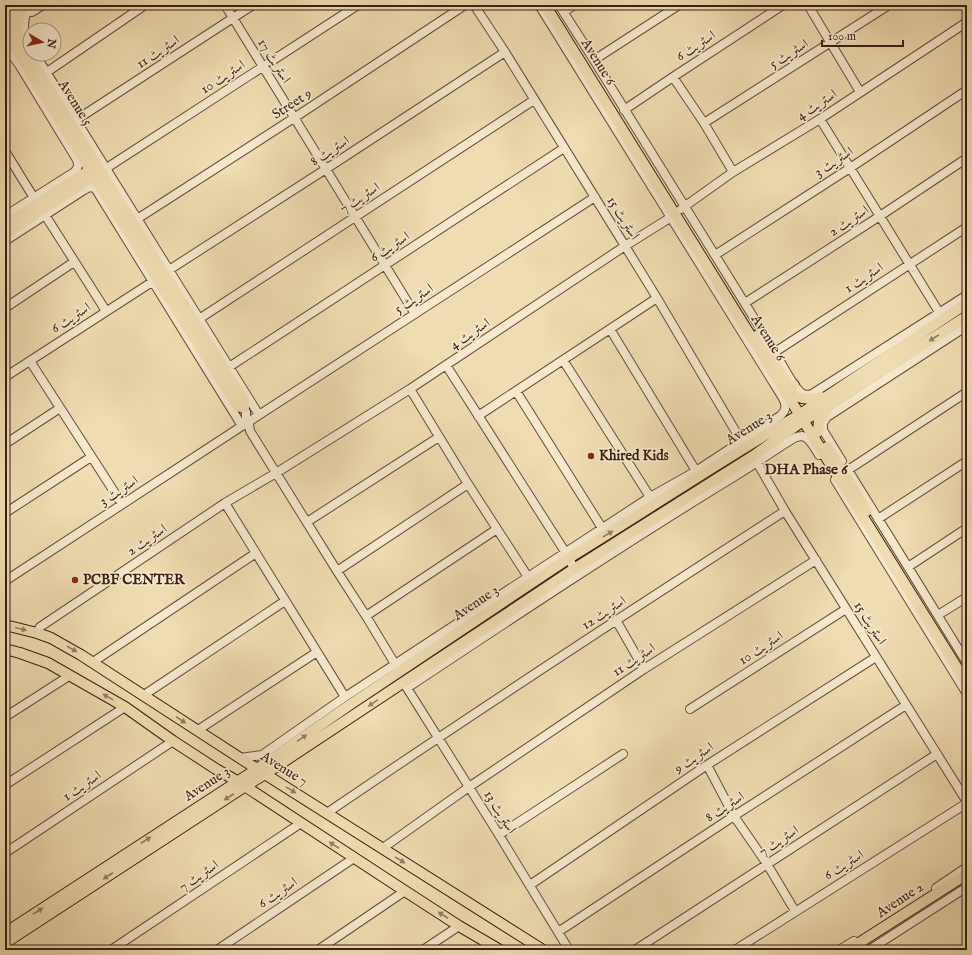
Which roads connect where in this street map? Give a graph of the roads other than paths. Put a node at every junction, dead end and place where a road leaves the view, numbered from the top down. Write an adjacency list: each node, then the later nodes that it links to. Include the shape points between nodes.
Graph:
1 (15, 5): 19 (main road)
2 (43, 5): 17 (street, via 32,12)
3 (146, 5): 30 (street)
4 (225, 5): 20 (street, اسٹریٹ 17)
5 (253, 5): 20 (street, اسٹریٹ 11)
6 (358, 5): 29 (street, اسٹریٹ 10)
7 (465, 5): 36 (street, Street 9)
8 (474, 5): 26 (street, اسٹریٹ 15)
9 (539, 5): 51 (street)
10 (545, 5): 51 (main road, Avenue 6)
11 (553, 5): 51 (main road, Avenue 6)
12 (574, 5): 18 (street)
13 (679, 5): 27 (street)
14 (783, 5): 31 (street, اسٹریٹ 6)
15 (808, 5): 24 (street)
16 (888, 5): 24 (street, اسٹریٹ 5)
17 (27, 7): 21 (street); 23 (main road)
18 (561, 8): 27 (street)
19 (7, 13): 23 (main road)
20 (233, 18): 29 (street, اسٹریٹ 17); 38 (street, اسٹریٹ 11)
21 (25, 22)
22 (967, 22): 33 (street, اسٹریٹ 4)
23 (10, 37): 45 (main road, Avenue 5); 45 (main road, Avenue 5, via 18,54)
24 (830, 43): 33 (street); 39 (street, اسٹریٹ 5)
25 (5, 50): 50 (street, via 18,63 78,164 76,171)
26 (505, 52): 34 (street, اسٹریٹ 15); 44 (street, اسٹریٹ 8)
27 (594, 60): 35 (street)
28 (41, 62): 30 (street)
29 (263, 67): 36 (street, اسٹریٹ 17); 45 (street, اسٹریٹ 10)
30 (47, 72): 38 (street)
31 (673, 77): 35 (street, اسٹریٹ 6); 39 (street)
32 (967, 90): 43 (street, اسٹریٹ 3)
33 (860, 92): 37 (street, اسٹریٹ 4)
34 (534, 100): 40 (street, اسٹریٹ 15); 55 (street, اسٹریٹ 7)
35 (624, 110): 51 (street)
36 (294, 118): 44 (street, اسٹریٹ 17); 56 (street, Street 9)
37 (820, 119): 43 (street); 46 (street, اسٹریٹ 4)
38 (76, 120): 45 (street)
39 (704, 124): 46 (street)
40 (564, 148): 49 (street, اسٹریٹ 15); 65 (street, اسٹریٹ 6)
41 (5, 151): 50 (street)
42 (967, 158): 54 (street, اسٹریٹ 2)
43 (850, 168): 54 (street); 62 (street, اسٹریٹ 3)
44 (326, 169): 55 (street, اسٹریٹ 17); 66 (street, اسٹریٹ 8)
45 (98, 170): 47 (main road); 48 (main road); 56 (main road); 57 (main road)
46 (733, 172): 51 (street, اسٹریٹ 4)
47 (83, 187): 48 (street); 52 (street); 59 (main road)
48 (100, 190): 67 (street); 68 (main road)
49 (595, 197): 61 (street, اسٹریٹ 15); 75 (street, اسٹریٹ 5)
50 (34, 198): 53 (street)
51 (678, 211): 61 (street, اسٹریٹ 4); 62 (street); 90 (main road, Avenue 6)
52 (45, 215): 60 (street); 63 (street)
53 (5, 216)
54 (880, 216): 64 (street); 71 (street, اسٹریٹ 2)
55 (355, 217): 65 (street, اسٹریٹ 17); 78 (street, اسٹریٹ 7)
56 (135, 220): 66 (street); 93 (main road, via 244,401)
57 (5, 225)
58 (967, 227): 64 (street, اسٹریٹ 1)
59 (5, 234)
60 (5, 241)
61 (625, 246): 70 (street, اسٹریٹ 15); 84 (street, اسٹریٹ 4)
62 (715, 255): 71 (street)
63 (74, 262): 73 (street); 74 (street)
64 (910, 264): 76 (street); 81 (street, اسٹریٹ 1)
65 (385, 266): 75 (street, اسٹریٹ 17); 85 (street, اسٹریٹ 6)
66 (169, 270): 78 (street)
67 (152, 282): 68 (street); 74 (street, اسٹریٹ 6)
68 (161, 290): 93 (main road, via 237,406); 97 (street)
69 (967, 295): 76 (street)
70 (657, 298): 80 (street); 103 (street, اسٹریٹ 15)
71 (745, 303): 81 (street)
72 (967, 303): 76 (main road, Avenue 3)
73 (5, 308)
74 (106, 311): 83 (street, اسٹریٹ 6)
75 (415, 314): 94 (street, اسٹریٹ 5)
76 (941, 316): 90 (street, via 812,394); 91 (main road, Avenue 3)
77 (967, 316): 91 (main road, Avenue 3, one-way to 91)
78 (200, 319): 85 (street)
79 (967, 326): 91 (street)
80 (610, 329): 82 (street); 109 (street)
81 (775, 352): 90 (street)
82 (563, 360): 88 (street); 112 (street)
83 (30, 361): 86 (street, اسٹریٹ 6); 92 (street)
84 (446, 366): 87 (street, اسٹریٹ 4); 95 (street)
85 (229, 367): 94 (street)
86 (5, 377)
87 (410, 389): 101 (street); 110 (street, اسٹریٹ 4)
88 (516, 391): 95 (street); 119 (street)
89 (967, 392): 108 (street)
90 (790, 393): 91 (main road, via 809,400); 96 (main road, Avenue 6); 98 (main road, via 789,411); 103 (street, via 784,400 786,407 783,413)
91 (835, 401): 96 (main road, Avenue 3); 99 (main road, via 822,415); 104 (street, via 823,423)
92 (60, 408): 102 (street); 105 (street)
93 (244, 408): 97 (street)
94 (259, 415): 97 (street, اسٹریٹ 5)
95 (478, 416): 123 (street)
96 (804, 416): 98 (main road, Avenue 3); 99 (main road, Avenue 6); 100 (main road, Avenue 3)
97 (245, 424): 110 (street); 114 (street, اسٹریٹ 3)
98 (778, 427): 103 (main road, Avenue 3)
99 (815, 434): 100 (main road, via 800,432); 104 (main road, Avenue 6)
100 (783, 436): 106 (main road, Avenue 3)
101 (439, 437): 111 (street); 118 (street)
102 (5, 444)
103 (743, 444): 109 (street); 123 (main road, Avenue 3, one-way to 103, via 611,532)
104 (822, 445): 106 (street, via 799,436); 108 (street); 145 (main road, Avenue 6, via 843,472); 147 (main road, Avenue 6); 148 (street)
105 (92, 457): 114 (street); 116 (street)
106 (755, 459): 115 (street, اسٹریٹ 15); 126 (main road, Avenue 3); 156 (street, اسٹریٹ 13, via 407,688)
107 (967, 461): 117 (street)
108 (848, 470): 117 (street)
109 (696, 472): 112 (street)
110 (276, 473): 113 (street, اسٹریٹ 2); 118 (street)
111 (468, 484): 121 (street); 127 (street)
112 (650, 497): 119 (street)
113 (225, 503): 122 (street); 137 (street, اسٹریٹ 2, via 40,627)
114 (122, 504): 129 (street, اسٹریٹ 3)
115 (785, 511): 124 (street, اسٹریٹ 15); 135 (street, اسٹریٹ 12)
116 (5, 513)
117 (878, 519): 125 (street)
118 (307, 522): 127 (street)
119 (602, 528): 123 (street)
120 (967, 528): 125 (street)
121 (497, 529): 128 (street); 134 (street)
122 (256, 553): 131 (street); 141 (street)
123 (567, 555): 126 (street); 128 (street); 143 (main road, Avenue 3)
124 (816, 560): 132 (street, اسٹریٹ 15); 144 (street, اسٹریٹ 11)
125 (908, 567): 133 (street)
126 (574, 569): 163 (main road, Avenue 3, one-way to 163)
127 (337, 571): 134 (street)
128 (528, 577): 143 (street)
129 (5, 581)
130 (967, 597): 133 (street)
131 (285, 601): 139 (street); 149 (street)
132 (846, 609): 140 (street, اسٹریٹ 15); 153 (street, اسٹریٹ 10)
133 (938, 615): 142 (street)
134 (366, 616): 143 (street)
135 (616, 620): 144 (street); 156 (street, اسٹریٹ 12)
136 (5, 625): 137 (main road, Avenue 7, one-way to 137)
137 (37, 633): 141 (main road, Avenue 7, one-way to 141, via 57,641)
138 (5, 649): 146 (main road, via 48,663)
139 (317, 652): 150 (street); 155 (street)
140 (876, 657): 151 (street, اسٹریٹ 15); 162 (street, اسٹریٹ 9)
141 (93, 662): 149 (main road, Avenue 7)
142 (967, 663)
143 (397, 668): 150 (street); 158 (main road, Avenue 3, one-way to 143)
144 (644, 669): 166 (street, اسٹریٹ 11)
145 (967, 673)
146 (69, 676): 152 (main road, one-way to 146); 154 (street)
147 (967, 684)
148 (967, 694)
149 (144, 695): 155 (main road, Avenue 7, one-way to 155)
150 (345, 697): 158 (street)
151 (906, 705): 160 (street, اسٹریٹ 15); 169 (street, اسٹریٹ 8)
152 (125, 707): 157 (main road); 165 (street)
153 (690, 709)
154 (5, 717)
155 (198, 730): 161 (main road, Avenue 7)
156 (438, 738): 166 (street, اسٹریٹ 13); 168 (street, اسٹریٹ 12)
157 (173, 741): 164 (main road); 173 (street, اسٹریٹ 1)
158 (277, 750): 161 (street); 163 (main road, Avenue 3)
159 (623, 754): 171 (street)
160 (937, 754): 167 (street, اسٹریٹ 15); 175 (street, اسٹریٹ 7)
161 (240, 758): 163 (main road, Avenue 7)
162 (707, 765): 169 (street); 179 (street, اسٹریٹ 9)
163 (261, 771): 164 (main road, Avenue 3); 168 (main road, Avenue 7, one-way to 168)
164 (240, 784): 170 (main road); 185 (main road, Avenue 3, one-way to 164); 186 (main road, Avenue 3, one-way to 186)
165 (5, 785)
166 (469, 787): 171 (street, اسٹریٹ 13); 172 (street, اسٹریٹ 11)
167 (967, 802): 182 (street, اسٹریٹ 6)
168 (327, 813): 172 (main road, Avenue 7)
169 (734, 816): 175 (street); 184 (street, اسٹریٹ 8)
170 (301, 824): 174 (main road, one-way to 170); 187 (street, اسٹریٹ 7)
171 (499, 835): 179 (street, اسٹریٹ 13)
172 (382, 848): 192 (main road, Avenue 7, one-way to 192)
173 (5, 853)
174 (354, 858): 181 (main road); 188 (street, اسٹریٹ 6)
175 (767, 864): 182 (street); 194 (street, اسٹریٹ 7)
176 (967, 867): 196 (street)
177 (967, 874): 197 (main road, Avenue 2)
178 (967, 881): 198 (main road, Avenue 2)
179 (530, 885): 184 (street, اسٹریٹ 13)
180 (967, 887): 199 (street)
181 (405, 891): 183 (main road, one-way to 181); 189 (street)
182 (796, 911): 195 (street, اسٹریٹ 6)
183 (459, 926): 190 (street); 191 (main road)
184 (558, 932): 193 (street, اسٹریٹ 13)
185 (5, 933)
186 (5, 943)
187 (111, 950)
188 (217, 950)
189 (318, 950)
190 (423, 950)
191 (500, 950)
192 (543, 950)
193 (568, 950)
194 (635, 950)
195 (736, 950)
196 (839, 950)
197 (848, 950)
198 (861, 950)
199 (869, 950)

